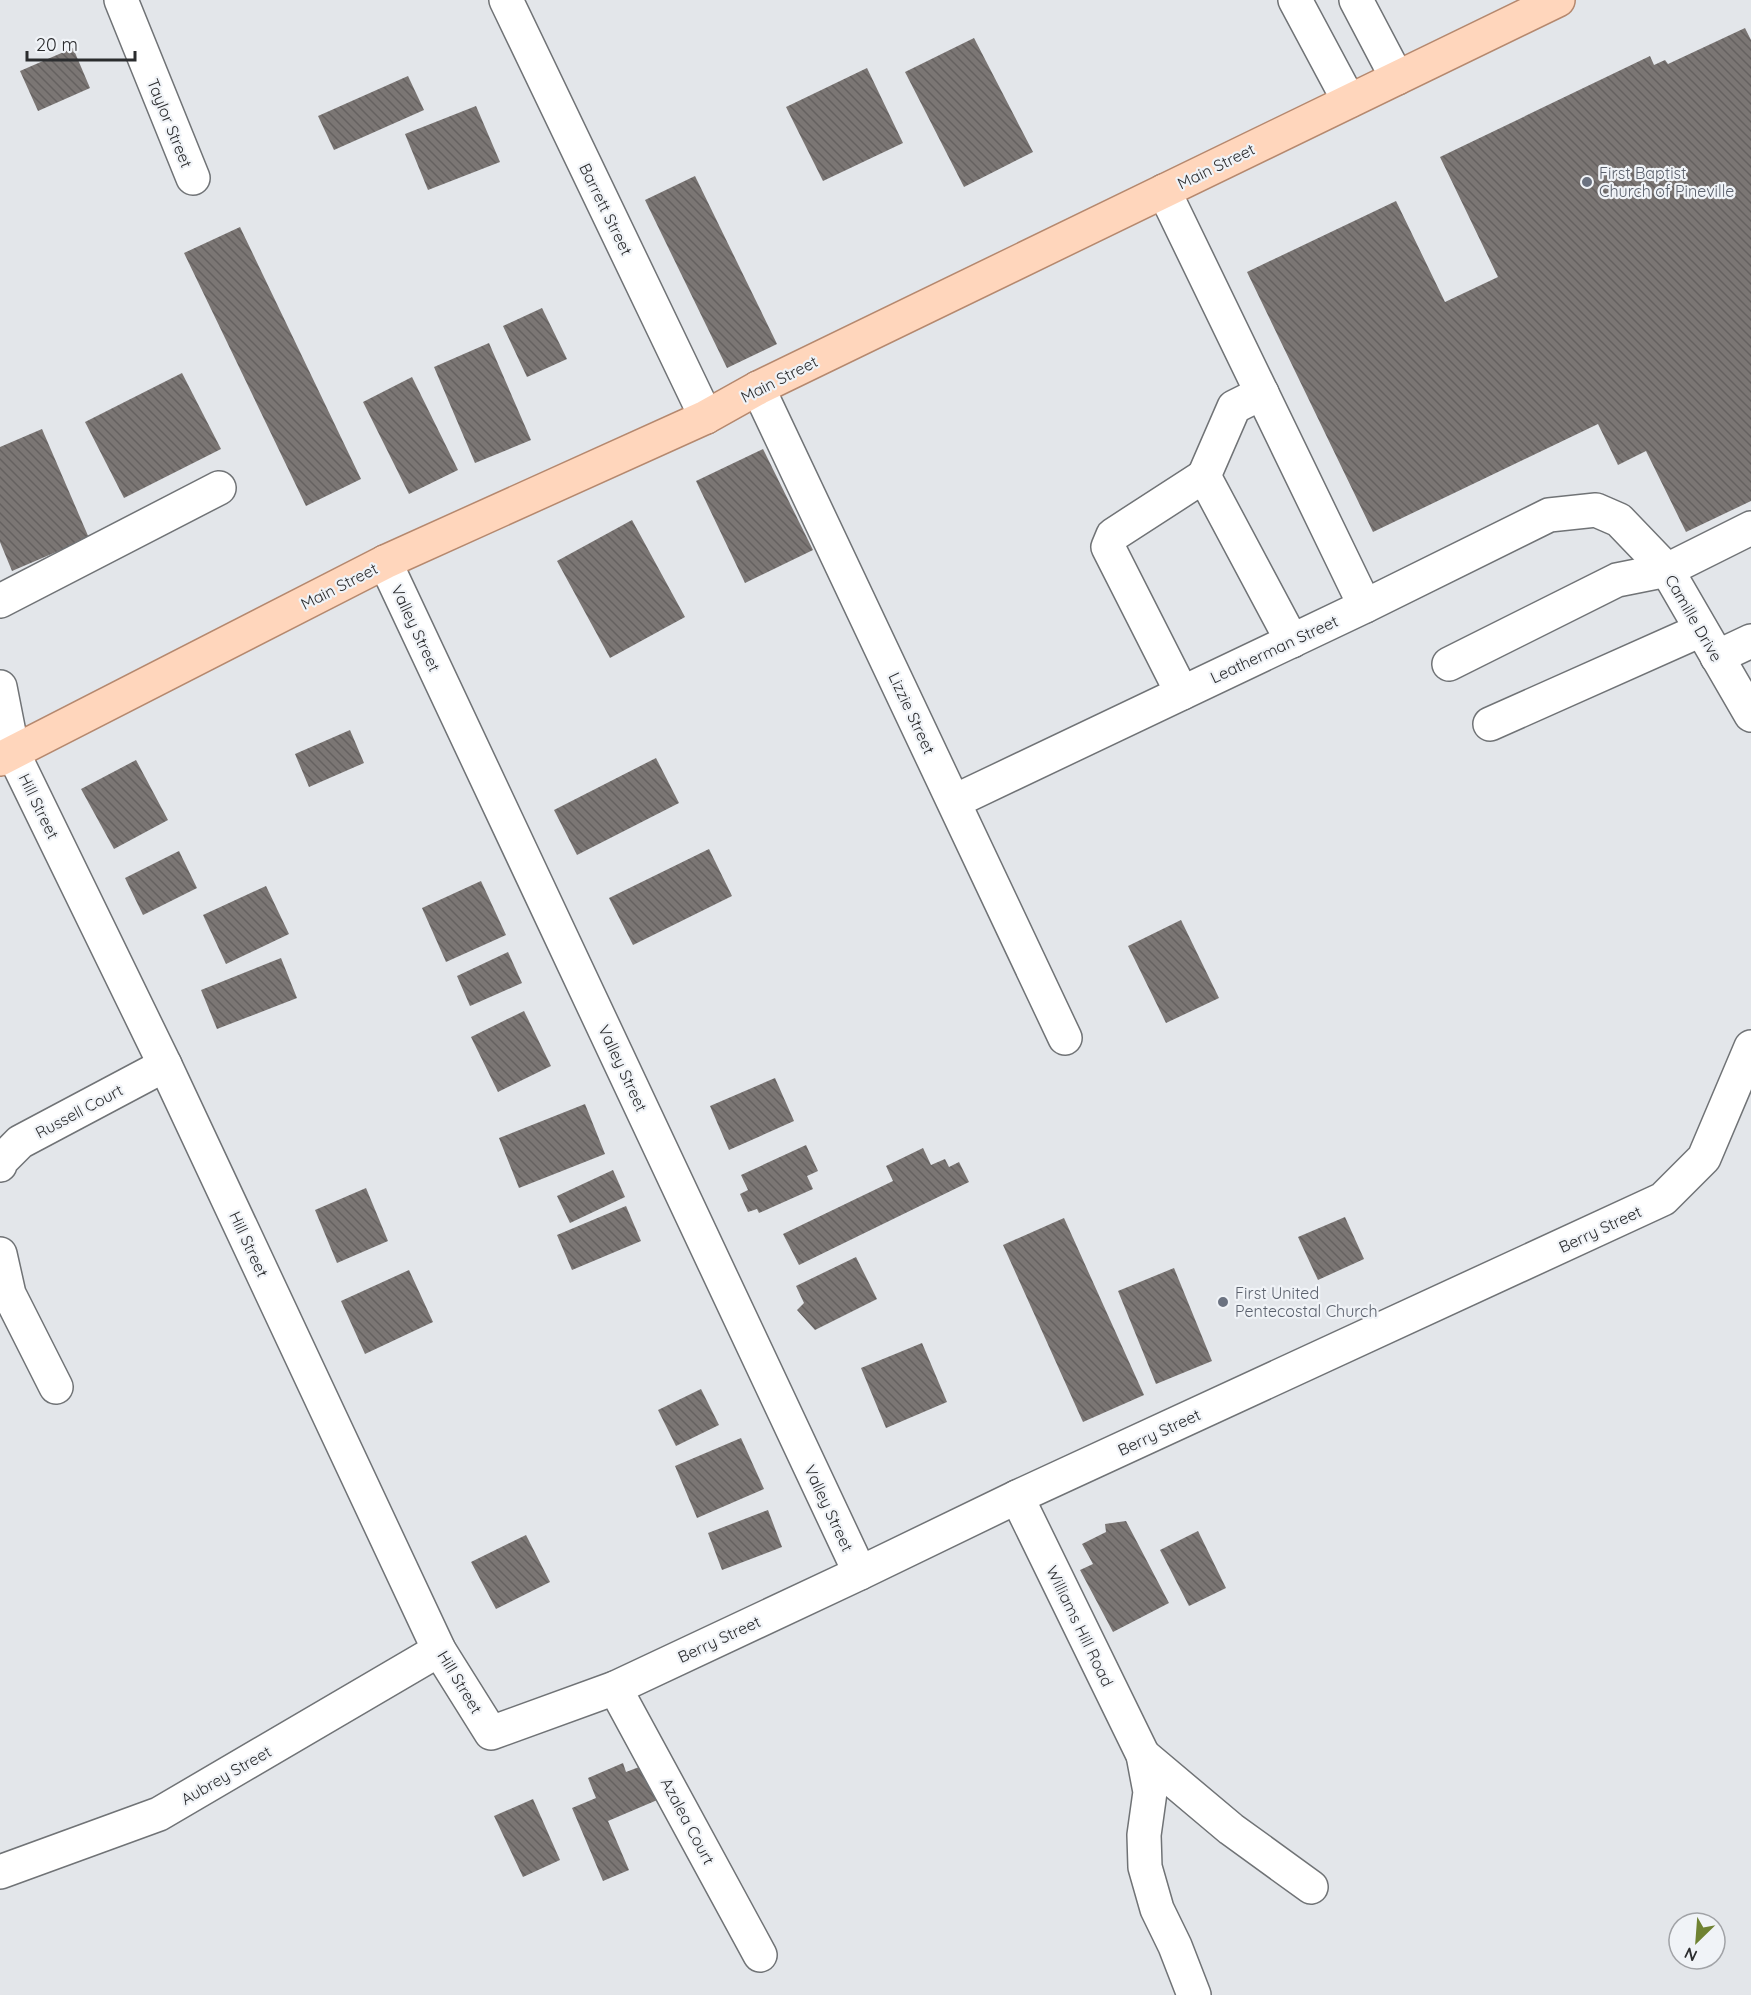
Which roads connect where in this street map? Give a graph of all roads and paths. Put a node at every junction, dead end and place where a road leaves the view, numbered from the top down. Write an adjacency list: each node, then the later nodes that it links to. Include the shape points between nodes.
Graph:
1 (121, 0): 8 (street, Taylor Street)
2 (506, 0): 12 (street, Barrett Street)
3 (1295, 0): 7 (street)
4 (1356, 0): 6 (street)
5 (1556, 0): 6 (main road, Main Street)
6 (1397, 78): 7 (main road, Main Street)
7 (1349, 101): 9 (main road, Main Street)
8 (193, 178)
9 (1164, 191): 10 (main road, Main Street); 11 (street)
10 (758, 388): 12 (main road, Main Street); 30 (street, Lizzie Street)
11 (1262, 393): 13 (street, via 1234,407); 20 (street)
12 (706, 417): 17 (main road, Main Street)
13 (1204, 476): 21 (street); 26 (street, via 1113,535 1108,548)
14 (219, 488): 19 (street)
15 (1596, 510): 18 (street, Camille Drive, via 1619,520); 20 (street, Leatherman Street, via 1549,515)
16 (1751, 528): 18 (street)
17 (385, 562): 29 (main road, Main Street); 38 (street, Valley Street)
18 (1667, 570): 23 (street, Camille Drive); 24 (street, via 1617,580)
19 (0, 601)
20 (1365, 606): 21 (street, Leatherman Street)
21 (1292, 641): 26 (street, Leatherman Street)
22 (1751, 641): 23 (street)
23 (1709, 644): 27 (street, Camille Drive); 28 (street)
24 (1449, 664)
25 (0, 687): 29 (street, Hill Street)
26 (1182, 693): 30 (street, Leatherman Street)
27 (1751, 715)
28 (1490, 724)
29 (6, 756): 33 (street, Hill Street)
30 (955, 801): 31 (street, Lizzie Street)
31 (1065, 1038)
32 (1751, 1047): 37 (street, Berry Street, via 1704,1158 1663,1199)
33 (165, 1065): 34 (street, Russell Court, via 20,1142); 39 (street, Hill Street)
34 (0, 1165)
35 (0, 1254): 36 (street, via 9,1294)
36 (56, 1387)
37 (1017, 1497): 38 (street, Berry Street); 42 (street, Williams Hill Road)
38 (860, 1573): 40 (street, Berry Street)
39 (439, 1650): 41 (street, Hill Street); 43 (street, Aubrey Street, via 159,1814)
40 (615, 1688): 41 (street, Berry Street); 45 (street, Azalea Court)
41 (491, 1733)
42 (1143, 1755): 44 (street, Williams Hill Road, via 1231,1829); 46 (street, Williams Hill Road, via 1150,1792 1144,1835 1145,1867 1157,1909)
43 (0, 1872)
44 (1311, 1887)
45 (760, 1955)
46 (1194, 1995)

